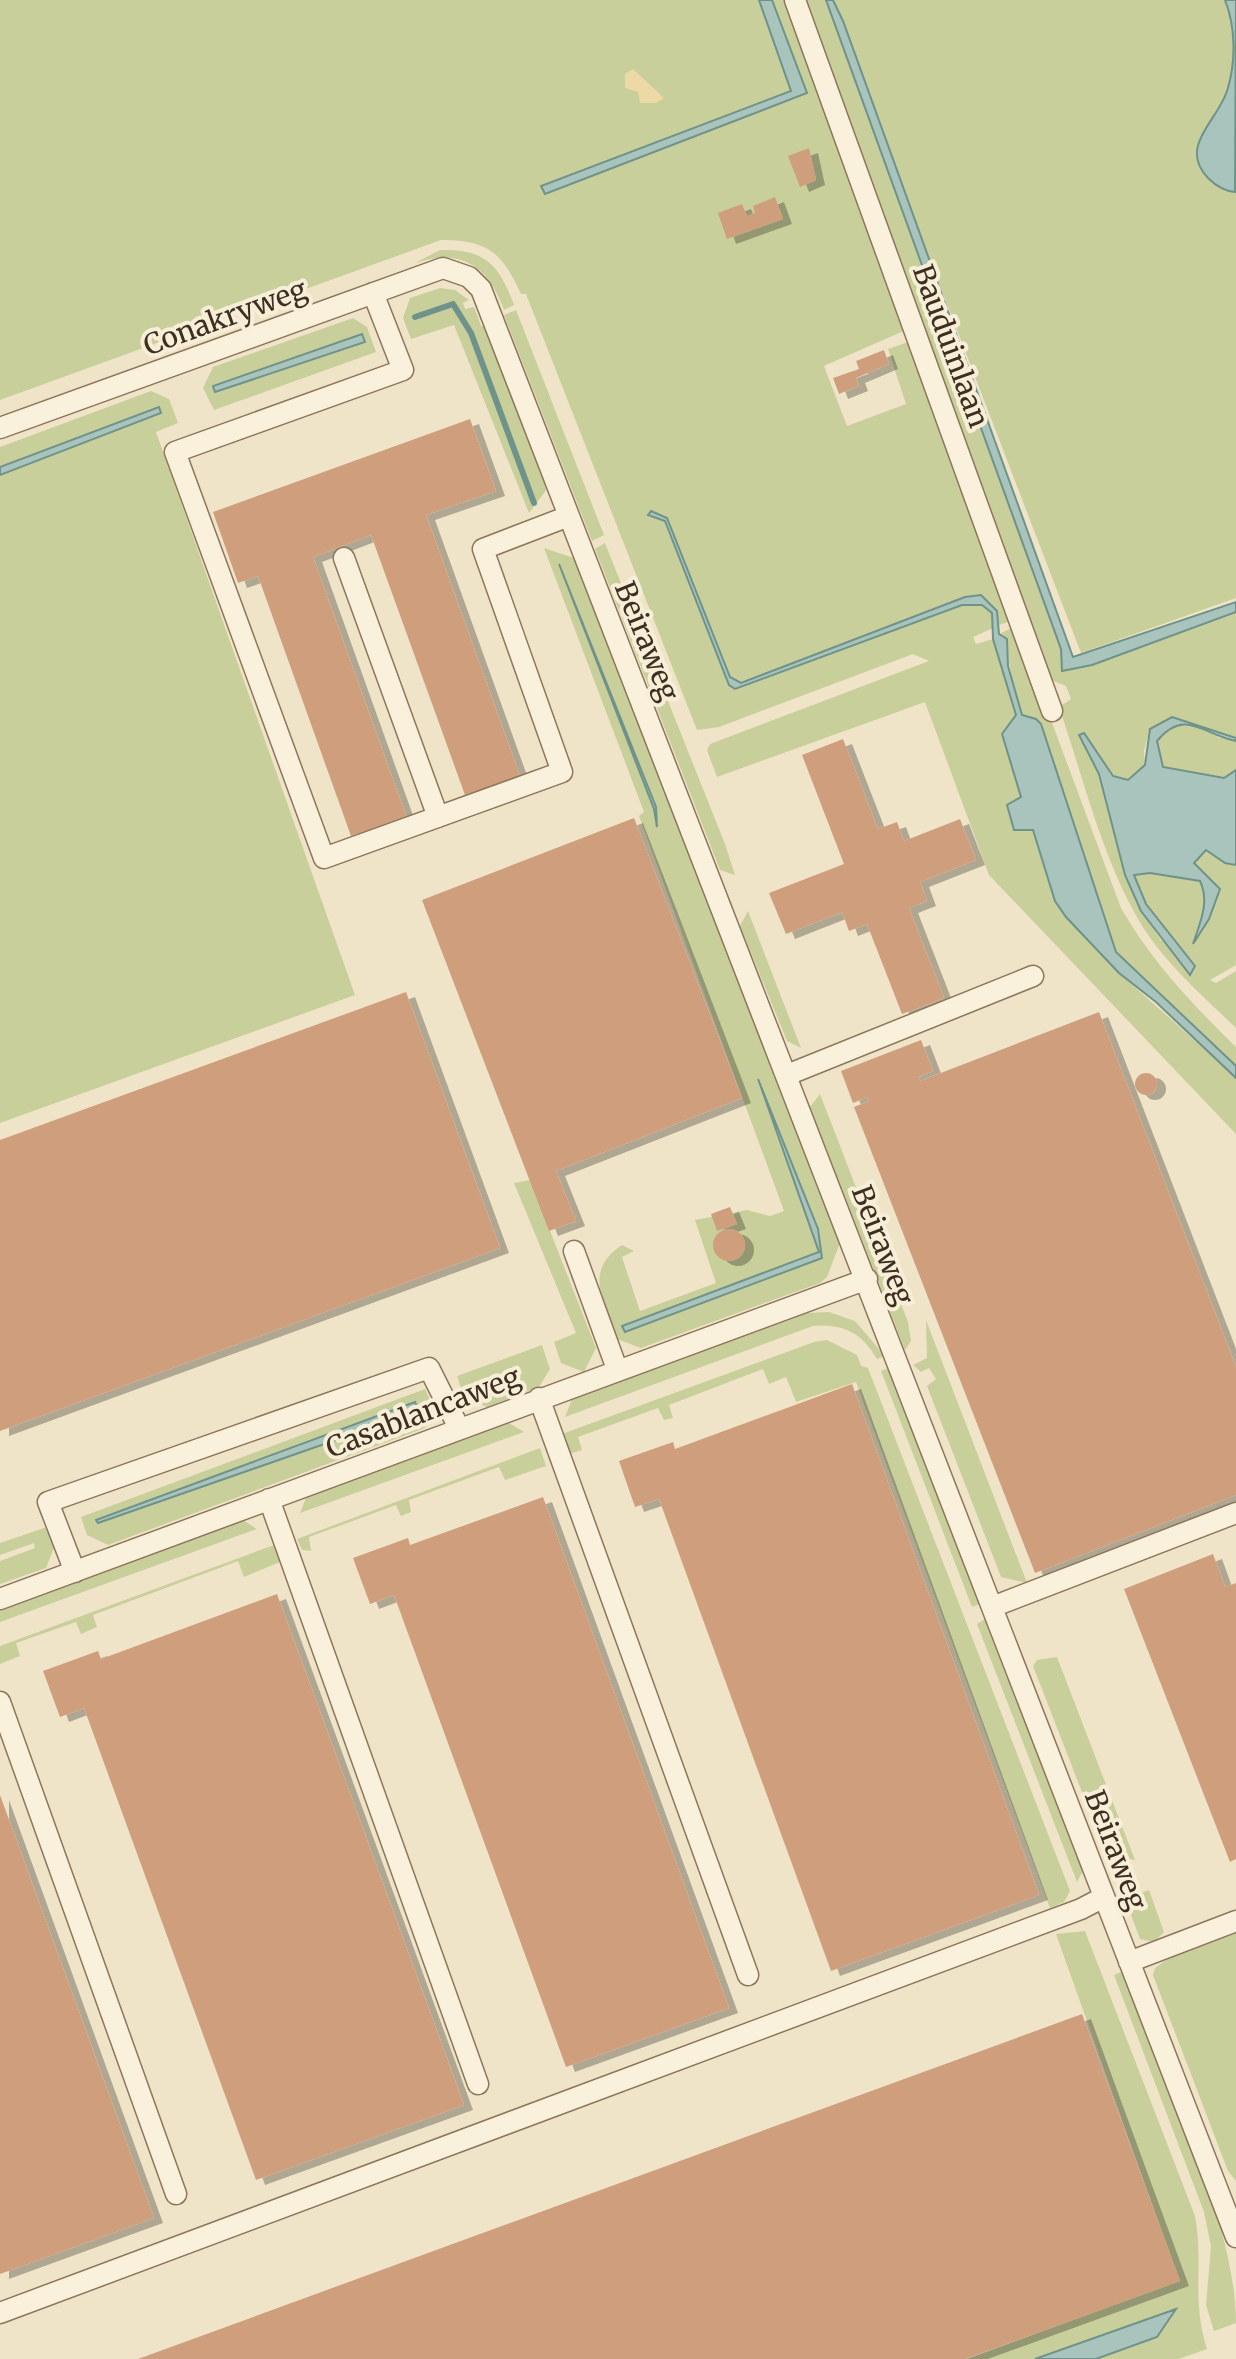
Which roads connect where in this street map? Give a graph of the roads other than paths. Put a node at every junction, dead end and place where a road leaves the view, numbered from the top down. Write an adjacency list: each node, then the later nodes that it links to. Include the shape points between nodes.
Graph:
1 (795, 0): 7 (street, Bauduinlaan)
2 (469, 277): 3 (street, Conakryweg, via 443,268); 5 (street, Beiraweg, via 485,299)
3 (373, 293): 4 (street, Conakryweg); 8 (street, via 403,370 175,452 324,858)
4 (0, 428)
5 (569, 516): 8 (street, via 483,549 562,772); 10 (street, Beiraweg)
6 (344, 558): 8 (street)
7 (1052, 711)
8 (438, 817)
9 (1033, 976): 10 (street)
10 (787, 1075): 12 (street, Beiraweg)
11 (574, 1251): 13 (street)
12 (867, 1279): 13 (street, Casablancaweg); 20 (street, Beiraweg)
13 (617, 1369): 14 (street, Casablancaweg)
14 (539, 1398): 15 (street, Casablancaweg); 25 (street)
15 (459, 1428): 16 (street, Casablancaweg); 18 (street, via 429,1368 48,1502)
16 (269, 1499): 18 (street, Casablancaweg); 26 (street)
17 (1236, 1513): 20 (street)
18 (75, 1572): 19 (street, Casablancaweg)
19 (0, 1599)
20 (992, 1607): 22 (street, Beiraweg)
21 (0, 1702): 27 (street)
22 (1104, 1897): 24 (street, Beiraweg); 29 (street, via 768,2028)
23 (1236, 1921): 24 (street)
24 (1129, 1962): 28 (street, Beiraweg)
25 (748, 1975)
26 (478, 2084)
27 (176, 2194)
28 (1236, 2237)
29 (0, 2313)

